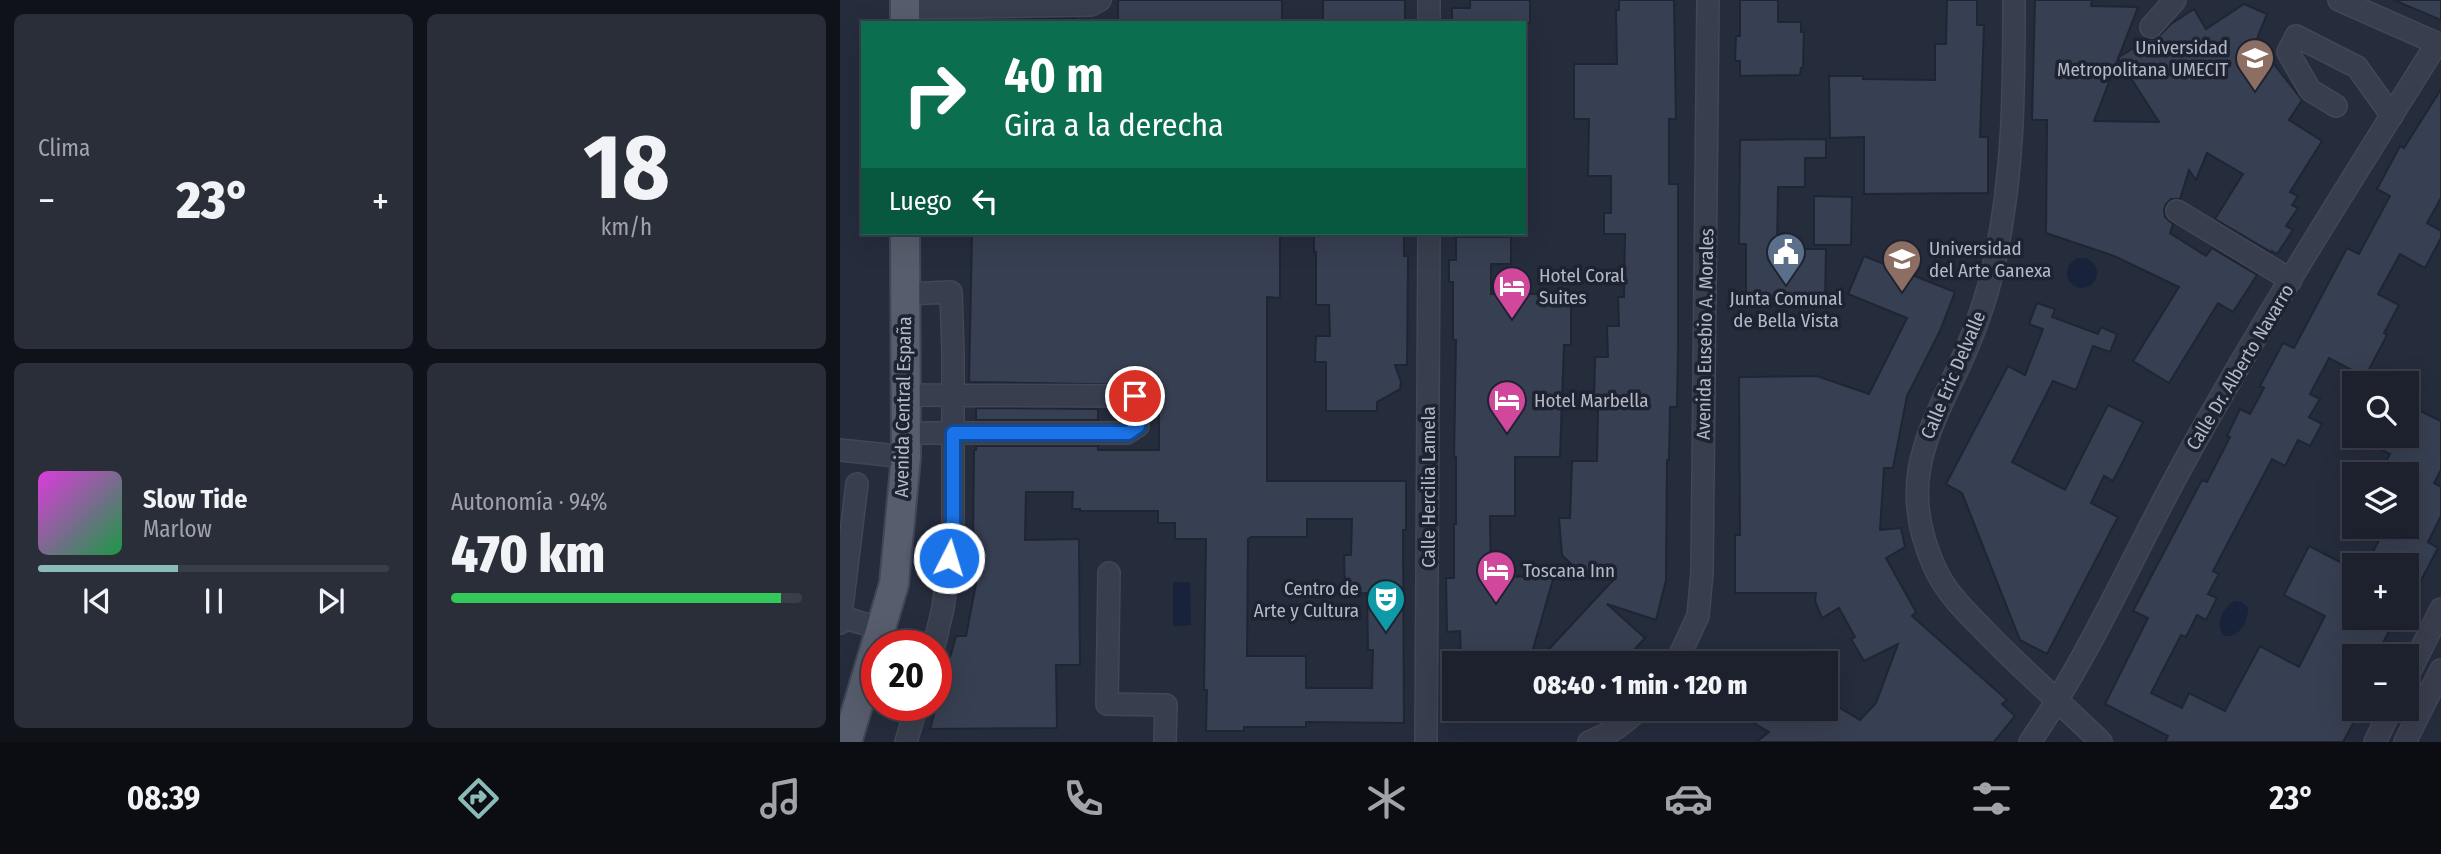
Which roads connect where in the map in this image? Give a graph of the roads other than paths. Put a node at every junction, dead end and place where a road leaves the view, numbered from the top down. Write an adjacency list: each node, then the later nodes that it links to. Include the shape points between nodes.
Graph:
1 (1100, 0): 7 (street, via 1091,5)
2 (1430, 0): 9 (street)
3 (1708, 0): 30 (street, Avenida Eusebio A. Morales, via 1702,573 1698,616)
4 (2014, 0): 33 (street, Calle Eric Delvalle, via 2008,198 1979,317 1922,450 1918,517 1935,568 1948,590 2002,650)
5 (2175, 0): 10 (street)
6 (2339, 0): 11 (street)
7 (958, 4): 8 (street)
8 (905, 10)
9 (1429, 21)
10 (2151, 27)
11 (2439, 44): 13 (street, Calle Dr. Alberto Navarro)
12 (2336, 106): 13 (street, via 2310,90 2287,52 2296,36 2357,68)
13 (2392, 116): 17 (street, Calle Dr. Alberto Navarro)
14 (2177, 211): 17 (street)
15 (905, 235): 18 (main road, Avenida Central España)
16 (1429, 235): 40 (street, Calle Hercilia Lamela)
17 (2291, 280): 33 (street, Calle Dr. Alberto Navarro, via 2182,466)
18 (905, 294): 19 (main road, Avenida Central España); 20 (street, via 961,291)
19 (906, 395): 20 (street); 22 (main road, Avenida Central España)
20 (953, 395): 21 (street); 21 (street, via 1135,396 1139,404 1138,426 1128,433)
21 (953, 433): 22 (street); 29 (street, via 953,532)
22 (906, 445): 23 (street); 28 (main road, Avenida Central España, via 894,584)
23 (840, 450)
24 (858, 484): 27 (street)
25 (1109, 573): 39 (street, via 1107,704 1166,705)
26 (2441, 609): 31 (street)
27 (841, 620): 28 (street)
28 (881, 629): 37 (main road, Avenida Central España)
29 (938, 630)
30 (1682, 651)
31 (2419, 653)
32 (2441, 670): 45 (street)
33 (2058, 701): 42 (street, Calle Dr. Alberto Navarro); 43 (street, Calle Eric Delvalle)
34 (912, 721): 38 (street)
35 (1625, 721): 41 (street)
36 (2385, 721): 44 (street)
37 (847, 742)
38 (906, 742)
39 (1165, 742)
40 (1426, 742)
41 (1589, 742)
42 (2029, 742)
43 (2101, 742)
44 (2375, 742)
45 (2405, 742)

